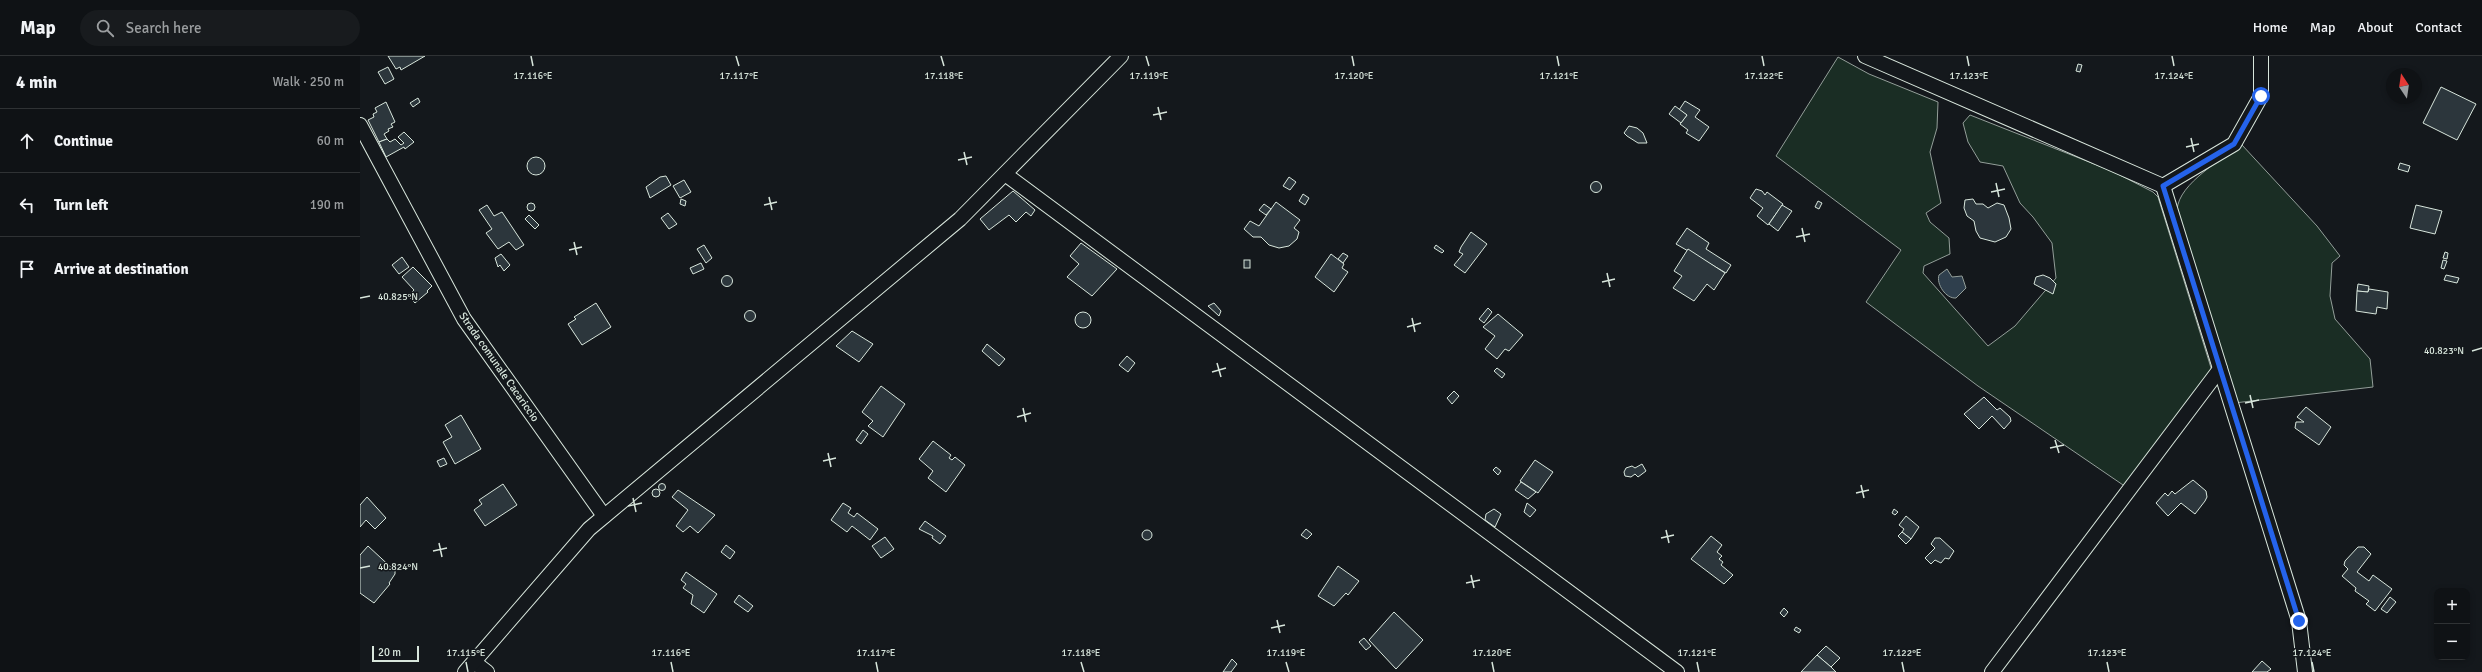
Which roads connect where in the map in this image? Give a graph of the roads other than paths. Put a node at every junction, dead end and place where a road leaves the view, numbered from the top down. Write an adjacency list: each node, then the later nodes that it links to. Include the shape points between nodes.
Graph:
1 (1121, 56): 5 (street)
2 (1865, 56): 6 (street)
3 (2261, 56): 6 (street, via 2261,96 2234,144)
4 (360, 125): 8 (street, Strada comunale Cacariccio, via 464,319)
5 (1005, 174): 8 (street, via 960,219); 11 (street)
6 (2163, 186): 7 (street)
7 (2220, 369): 12 (street); 13 (street, via 2299,621)
8 (604, 516): 9 (street, via 589,529)
9 (469, 667): 10 (street)
10 (487, 672)
11 (1677, 672)
12 (1992, 672)
13 (2305, 672)

